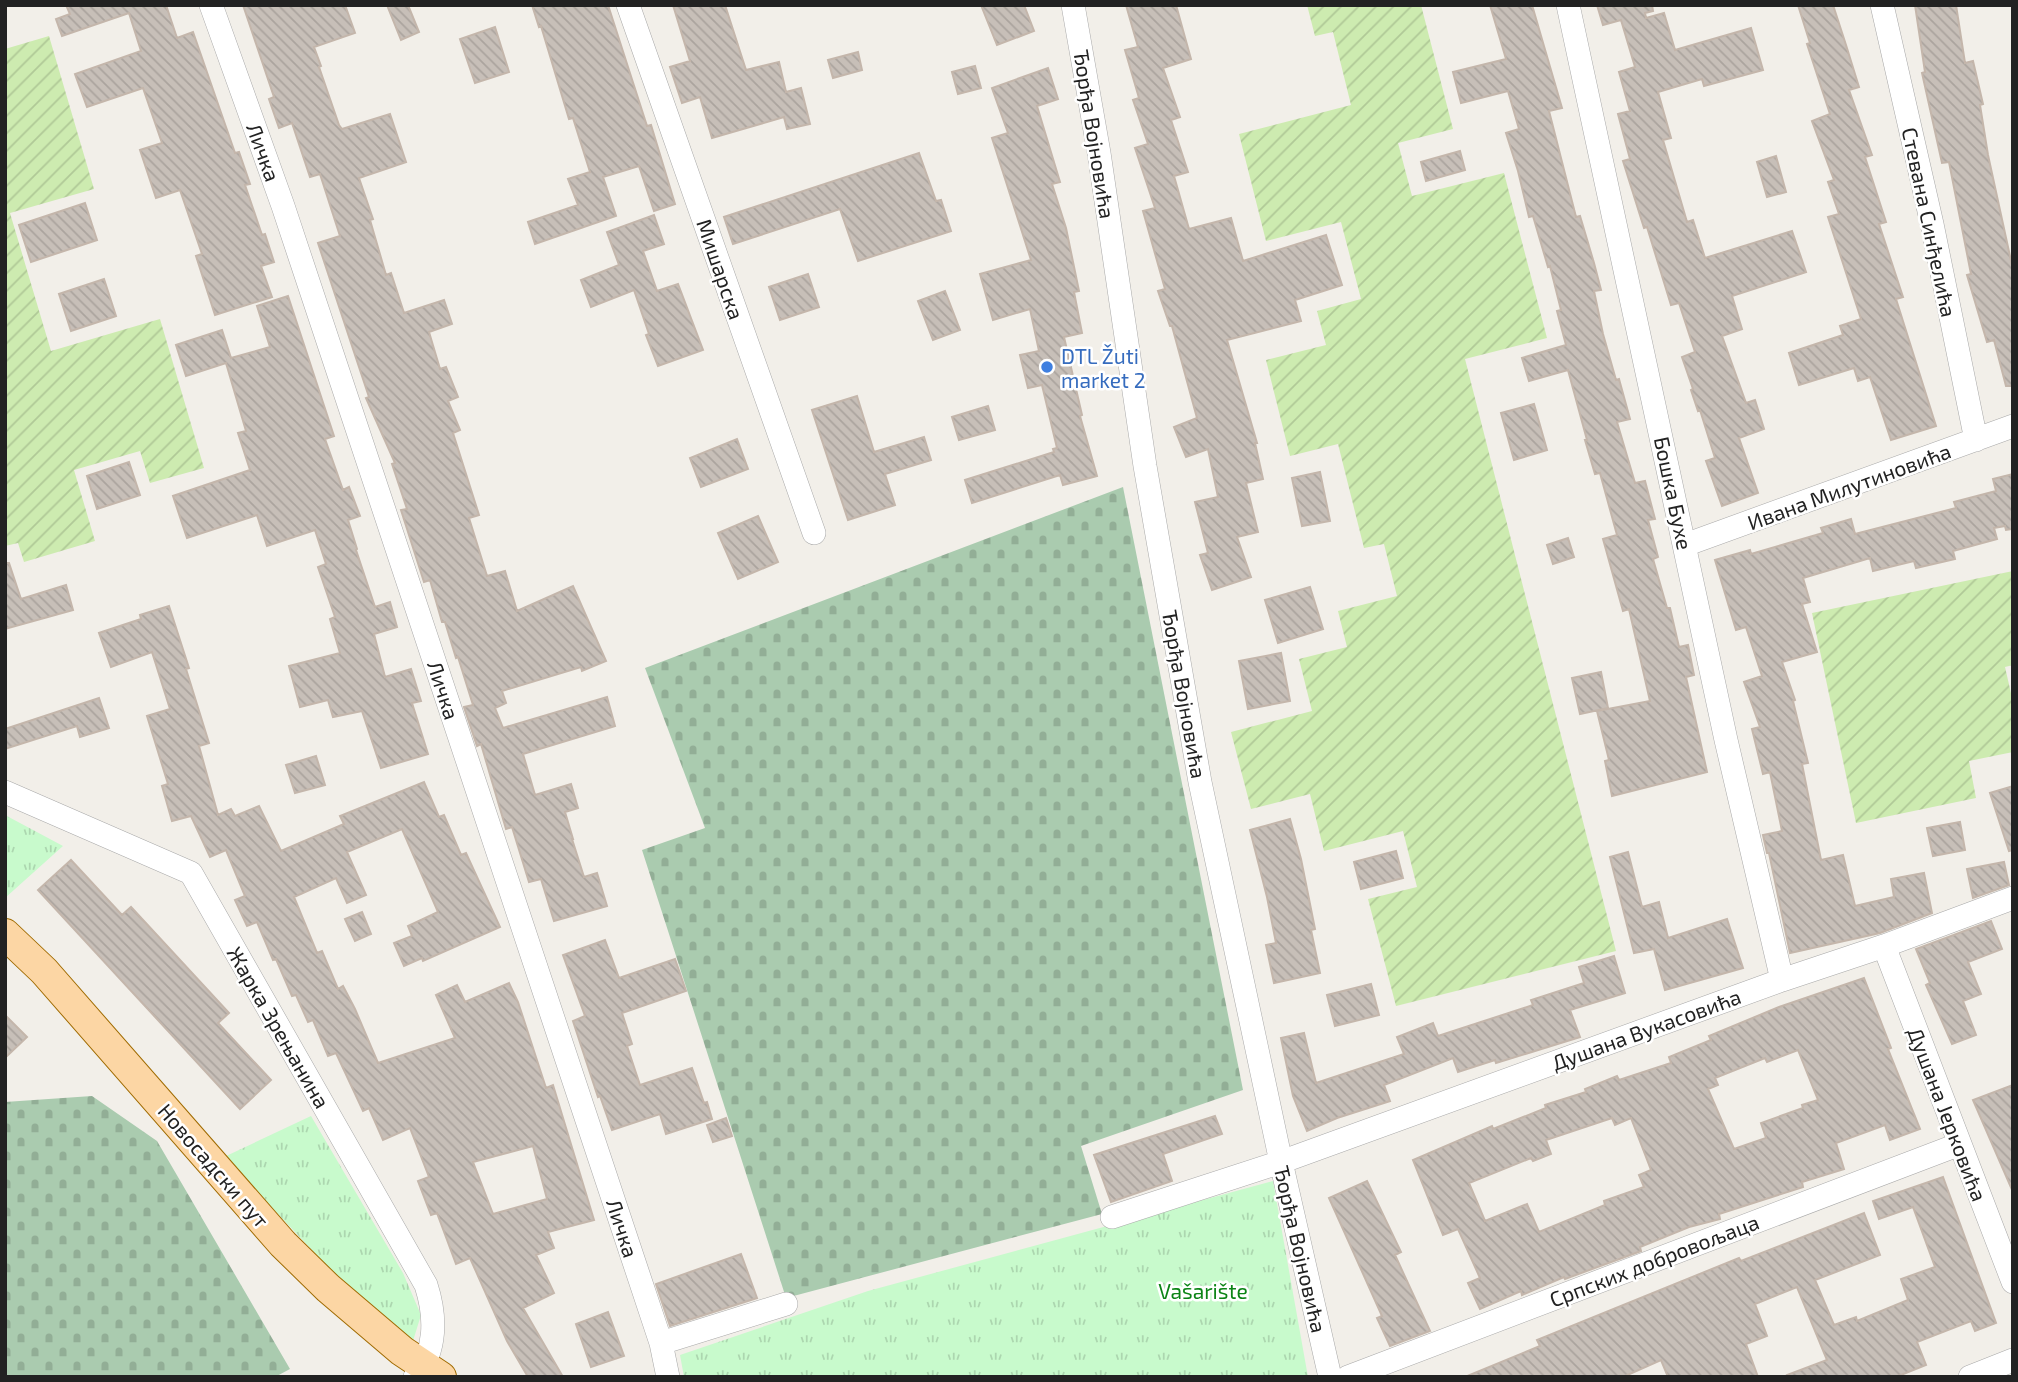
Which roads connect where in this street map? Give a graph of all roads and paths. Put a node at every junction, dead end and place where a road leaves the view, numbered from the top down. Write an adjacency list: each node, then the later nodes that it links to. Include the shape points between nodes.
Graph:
1 (211, 5): 20 (street, Личка, via 283,206)
2 (628, 5): 8 (street, Мишарска)
3 (1073, 5): 16 (street, Ђорђа Војновића, via 1199,782)
4 (1568, 5): 9 (street, Бошка Бухе)
5 (1882, 5): 7 (street, Стевана Синђелића)
6 (2013, 426): 7 (street, Ивана Милутиновића)
7 (1976, 440): 9 (street, Ивана Милутиновића)
8 (814, 533)
9 (1685, 545): 14 (street, Бошка Бухе)
10 (5, 792): 22 (street, Жарка Зрењанина, via 191,873 426,1285 433,1328)
11 (2013, 898): 13 (street, Душана Вукасовића)
12 (5, 934): 22 (main road, Новосадски пут, via 44,971 283,1244)
13 (1884, 946): 14 (street, Душана Вукасовића); 15 (street, Душана Јерковића)
14 (1782, 979): 16 (street, Душана Вукасовића)
15 (1960, 1144): 18 (street, Душана Јерковића); 25 (street, Српских добровољаца)
16 (1281, 1162): 17 (street, Душана Вукасовића); 24 (street, Ђорђа Војновића)
17 (1112, 1217)
18 (2013, 1281)
19 (786, 1304): 20 (street)
20 (661, 1343): 23 (street, Личка)
21 (2013, 1360): 26 (street)
22 (427, 1373)
23 (668, 1377)
24 (1330, 1377)
25 (1348, 1377)
26 (1970, 1377)

